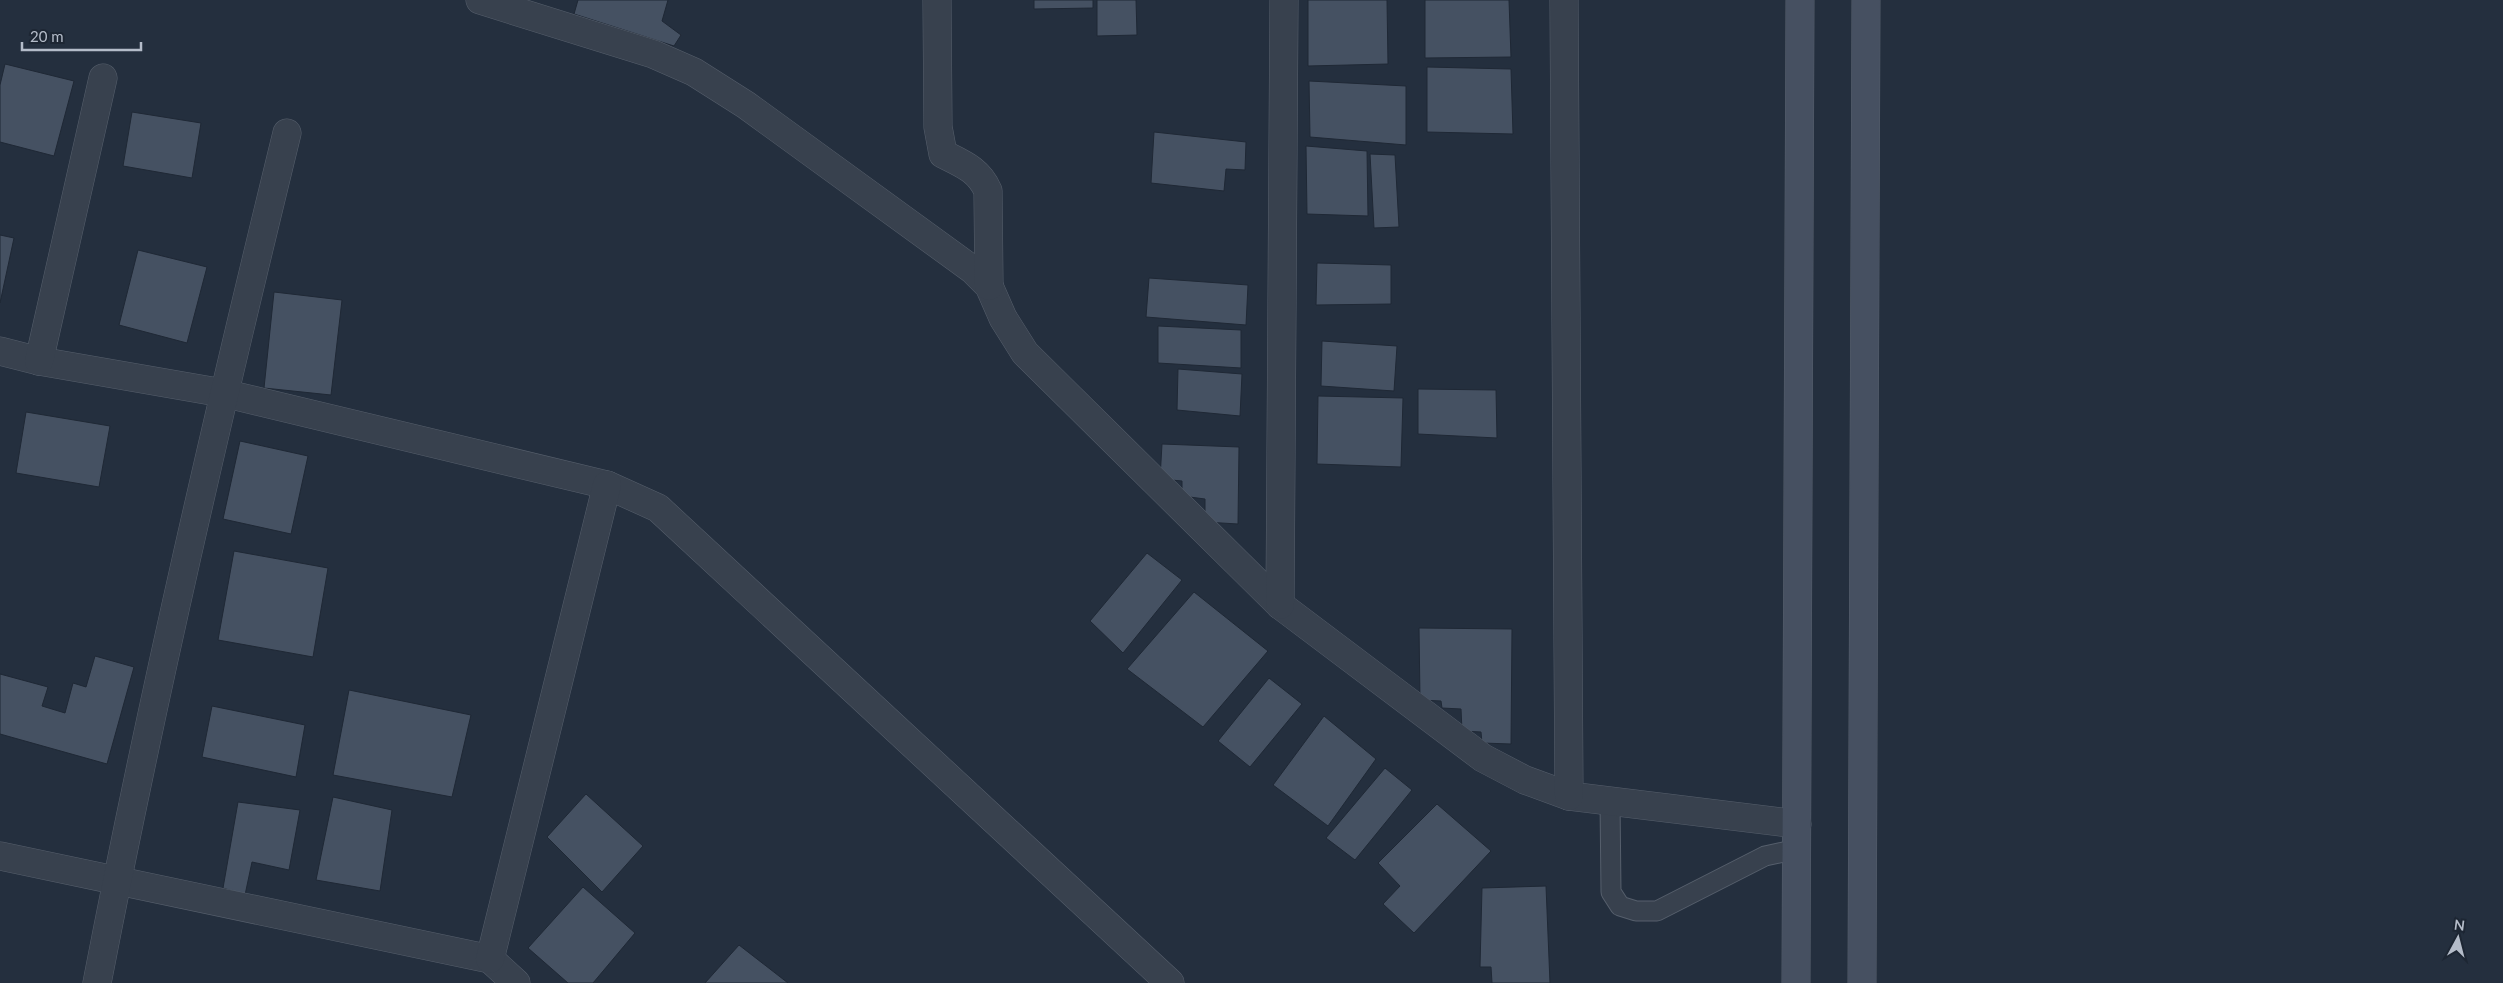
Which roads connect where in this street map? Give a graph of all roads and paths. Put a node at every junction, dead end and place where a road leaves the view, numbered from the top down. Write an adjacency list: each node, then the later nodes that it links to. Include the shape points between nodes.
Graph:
1 (480, 0): 9 (street, via 654,54 694,72 746,105 973,270)
2 (937, 0): 9 (street, via 940,145 943,154 975,170 988,191)
3 (1284, 0): 14 (street)
4 (1564, 0): 15 (street)
5 (1800, 0): 17 (main road)
6 (1866, 0): 25 (main road)
7 (103, 78): 11 (street)
8 (287, 133): 12 (street)
9 (989, 286): 14 (street, via 1003,318 1025,353)
10 (0, 351): 11 (street)
11 (39, 362): 12 (street)
12 (223, 393): 13 (street); 19 (street)
13 (607, 485): 20 (street); 23 (street, via 658,508)
14 (1280, 606): 15 (street, via 1483,758 1525,780)
15 (1569, 796): 16 (street)
16 (1610, 801): 17 (street); 17 (lane, via 1611,892 1620,906 1636,912 1657,911 1765,856)
17 (1797, 836): 24 (main road)
18 (0, 856): 19 (street)
19 (116, 880): 20 (street); 21 (street)
20 (490, 959): 22 (street)
21 (97, 983)
22 (516, 983)
23 (1170, 983)
24 (1796, 983)
25 (1862, 983)

